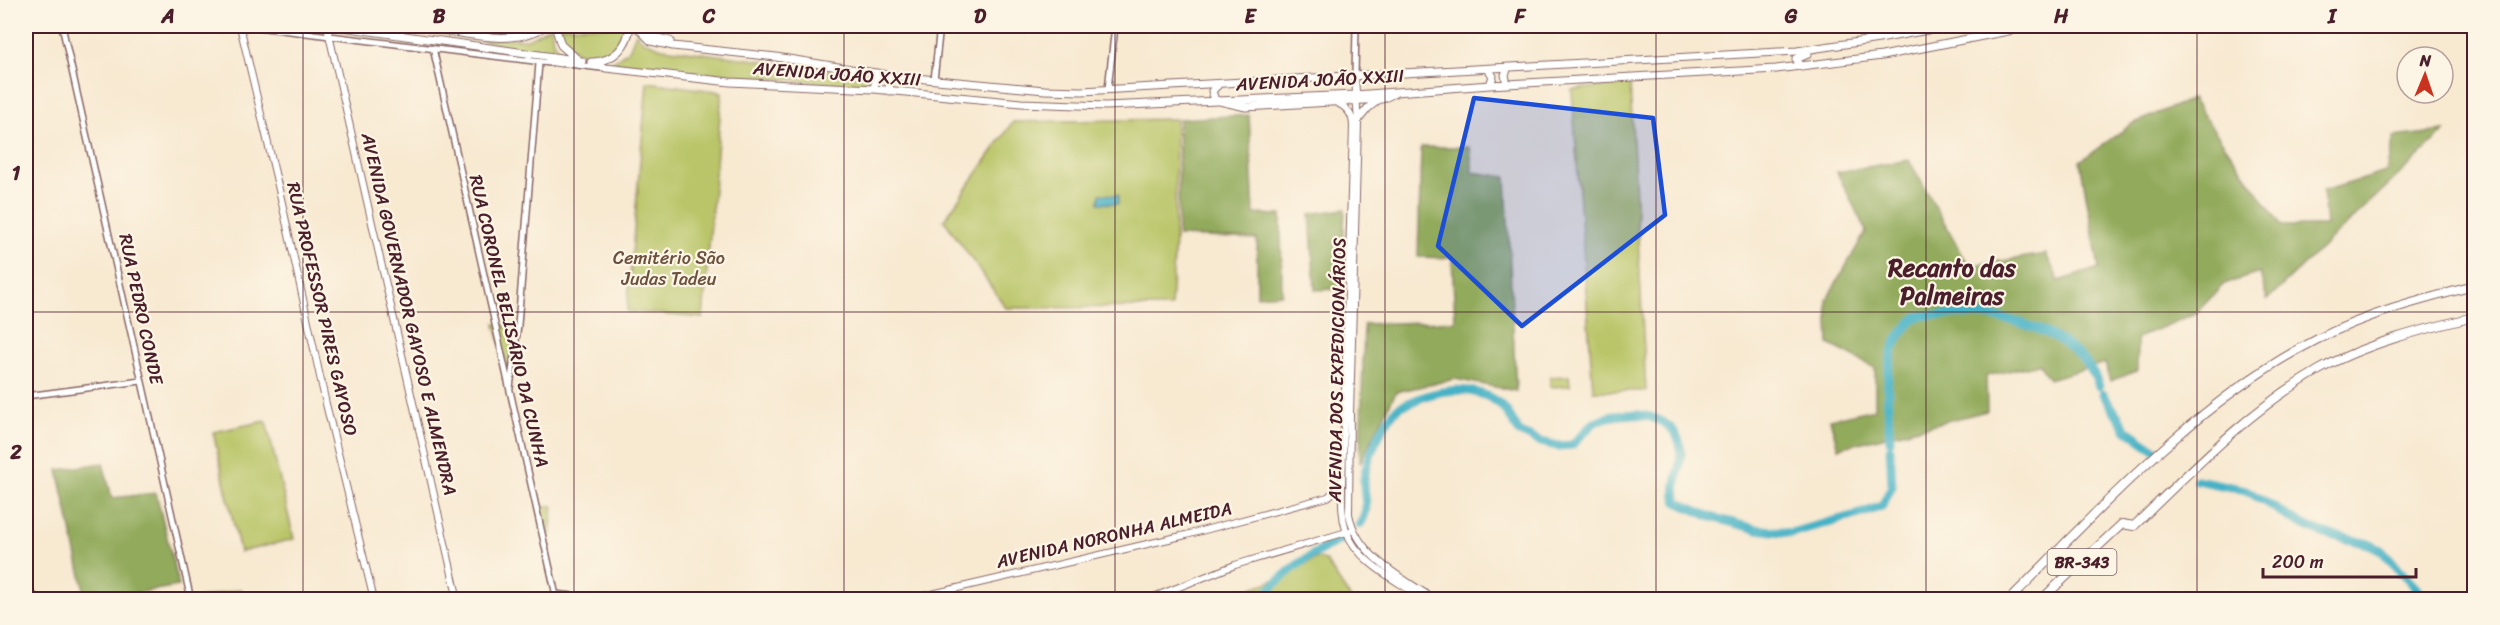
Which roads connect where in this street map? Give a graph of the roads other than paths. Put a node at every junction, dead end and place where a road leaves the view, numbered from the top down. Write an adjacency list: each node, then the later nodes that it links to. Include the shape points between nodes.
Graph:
1 (62, 26): 55 (street, RUA PEDRO CONDE)
2 (240, 26): 67 (main road, RUA PROFESSOR PIRES GAYOSO)
3 (249, 26): 20 (street, AVENIDA JOÃO XXIII)
4 (327, 26): 20 (main road, AVENIDA GOVERNADOR GAYOSO E ALMENDRA)
5 (335, 26): 24 (main road)
6 (417, 26): 10 (main road, via 517,37)
7 (504, 26): 8 (street)
8 (519, 26): 9 (street); 10 (main road, via 528,30)
9 (532, 26)
10 (545, 26)
11 (555, 26): 26 (main road, via 563,49)
12 (630, 26): 27 (main road, via 618,52)
13 (636, 26): 21 (main road, AVENIDA JOÃO XXIII, via 654,42)
14 (641, 26): 21 (main road, via 654,37)
15 (940, 26): 38 (street)
16 (1115, 26): 44 (street)
17 (1356, 26): 37 (street)
18 (1949, 26): 23 (main road, AVENIDA JOÃO XXIII)
19 (2033, 26): 30 (main road, AVENIDA JOÃO XXIII, via 1898,54)
20 (330, 36): 22 (street, AVENIDA JOÃO XXIII); 68 (main road, AVENIDA GOVERNADOR GAYOSO E ALMENDRA)
21 (696, 47): 35 (main road, AVENIDA JOÃO XXIII)
22 (432, 48): 28 (street, AVENIDA JOÃO XXIII); 56 (street, RUA CORONEL BELISÁRIO DA CUNHA)
23 (1825, 48): 25 (main road, AVENIDA JOÃO XXIII); 30 (main road, via 1797,57)
24 (508, 50): 26 (main road); 29 (main road)
25 (1772, 53): 32 (main road, AVENIDA JOÃO XXIII); 34 (main road, via 1778,57 1775,64)
26 (582, 61): 27 (main road)
27 (591, 62): 31 (main road, AVENIDA JOÃO XXIII)
28 (539, 63): 29 (street, AVENIDA JOÃO XXIII); 56 (street)
29 (561, 63): 31 (street, AVENIDA JOÃO XXIII)
30 (1802, 67): 34 (main road, AVENIDA JOÃO XXIII)
31 (606, 68): 43 (main road, AVENIDA JOÃO XXIII, via 730,82)
32 (1508, 68): 33 (main road, AVENIDA JOÃO XXIII); 39 (main road)
33 (1488, 69): 37 (main road, AVENIDA JOÃO XXIII); 41 (main road, via 1493,76)
34 (1745, 71): 39 (main road, AVENIDA JOÃO XXIII)
35 (877, 73): 36 (main road, AVENIDA JOÃO XXIII); 43 (main road)
36 (894, 76): 38 (main road, AVENIDA JOÃO XXIII); 45 (main road, via 889,83)
37 (1354, 77): 40 (main road, AVENIDA JOÃO XXIII); 47 (main road, AVENIDA DOS EXPEDICIONÁRIOS)
38 (934, 80): 44 (main road, AVENIDA JOÃO XXIII, via 1045,90)
39 (1507, 84): 41 (main road, AVENIDA JOÃO XXIII)
40 (1218, 85): 42 (main road, AVENIDA JOÃO XXIII); 50 (main road, via 1212,91)
41 (1490, 85): 46 (main road, AVENIDA JOÃO XXIII)
42 (1199, 86): 44 (main road, AVENIDA JOÃO XXIII); 49 (main road, via 1202,93)
43 (874, 89): 45 (main road, AVENIDA JOÃO XXIII)
44 (1108, 89)
45 (890, 91): 49 (main road, AVENIDA JOÃO XXIII, via 1062,105)
46 (1400, 91): 47 (main road, AVENIDA JOÃO XXIII); 48 (main road)
47 (1355, 98): 48 (main road); 50 (main road, AVENIDA JOÃO XXIII); 51 (main road); 52 (main road, AVENIDA DOS EXPEDICIONÁRIOS)
48 (1382, 99): 52 (main road)
49 (1197, 100): 50 (main road, AVENIDA JOÃO XXIII)
50 (1215, 100): 51 (main road, via 1246,107)
51 (1335, 102): 52 (main road)
52 (1356, 120): 58 (main road, AVENIDA DOS EXPEDICIONÁRIOS); 61 (main road, AVENIDA DOS EXPEDICIONÁRIOS)
53 (2475, 286): 74 (highway, BR-343, via 2402,305 2316,339 2249,380 2131,478)
54 (2475, 317): 75 (highway, BR-343, via 2389,341 2321,369 2278,396 2134,526 2122,524)
55 (141, 381): 57 (street); 66 (street, RUA PEDRO CONDE)
56 (509, 393): 64 (street, RUA CORONEL BELISÁRIO DA CUNHA)
57 (26, 396)
58 (1342, 484): 59 (main road); 60 (main road, AVENIDA DOS EXPEDICIONÁRIOS)
59 (1328, 497): 60 (main road); 70 (main road, AVENIDA NORONHA ALMEIDA, via 1186,535)
60 (1342, 502): 61 (main road); 62 (main road, AVENIDA DOS EXPEDICIONÁRIOS)
61 (1348, 507): 62 (main road, AVENIDA DOS EXPEDICIONÁRIOS)
62 (1350, 531): 71 (main road, via 1235,565); 72 (main road, AVENIDA DOS EXPEDICIONÁRIOS, via 1358,551); 73 (main road, AVENIDA DOS EXPEDICIONÁRIOS, via 1377,560)
63 (26, 590): 65 (main road)
64 (556, 597): 69 (street)
65 (39, 600)
66 (191, 600)
67 (374, 600)
68 (458, 600)
69 (611, 600)
70 (906, 600)
71 (1146, 600)
72 (1425, 600)
73 (1435, 600)
74 (2009, 600)
75 (2042, 600)

